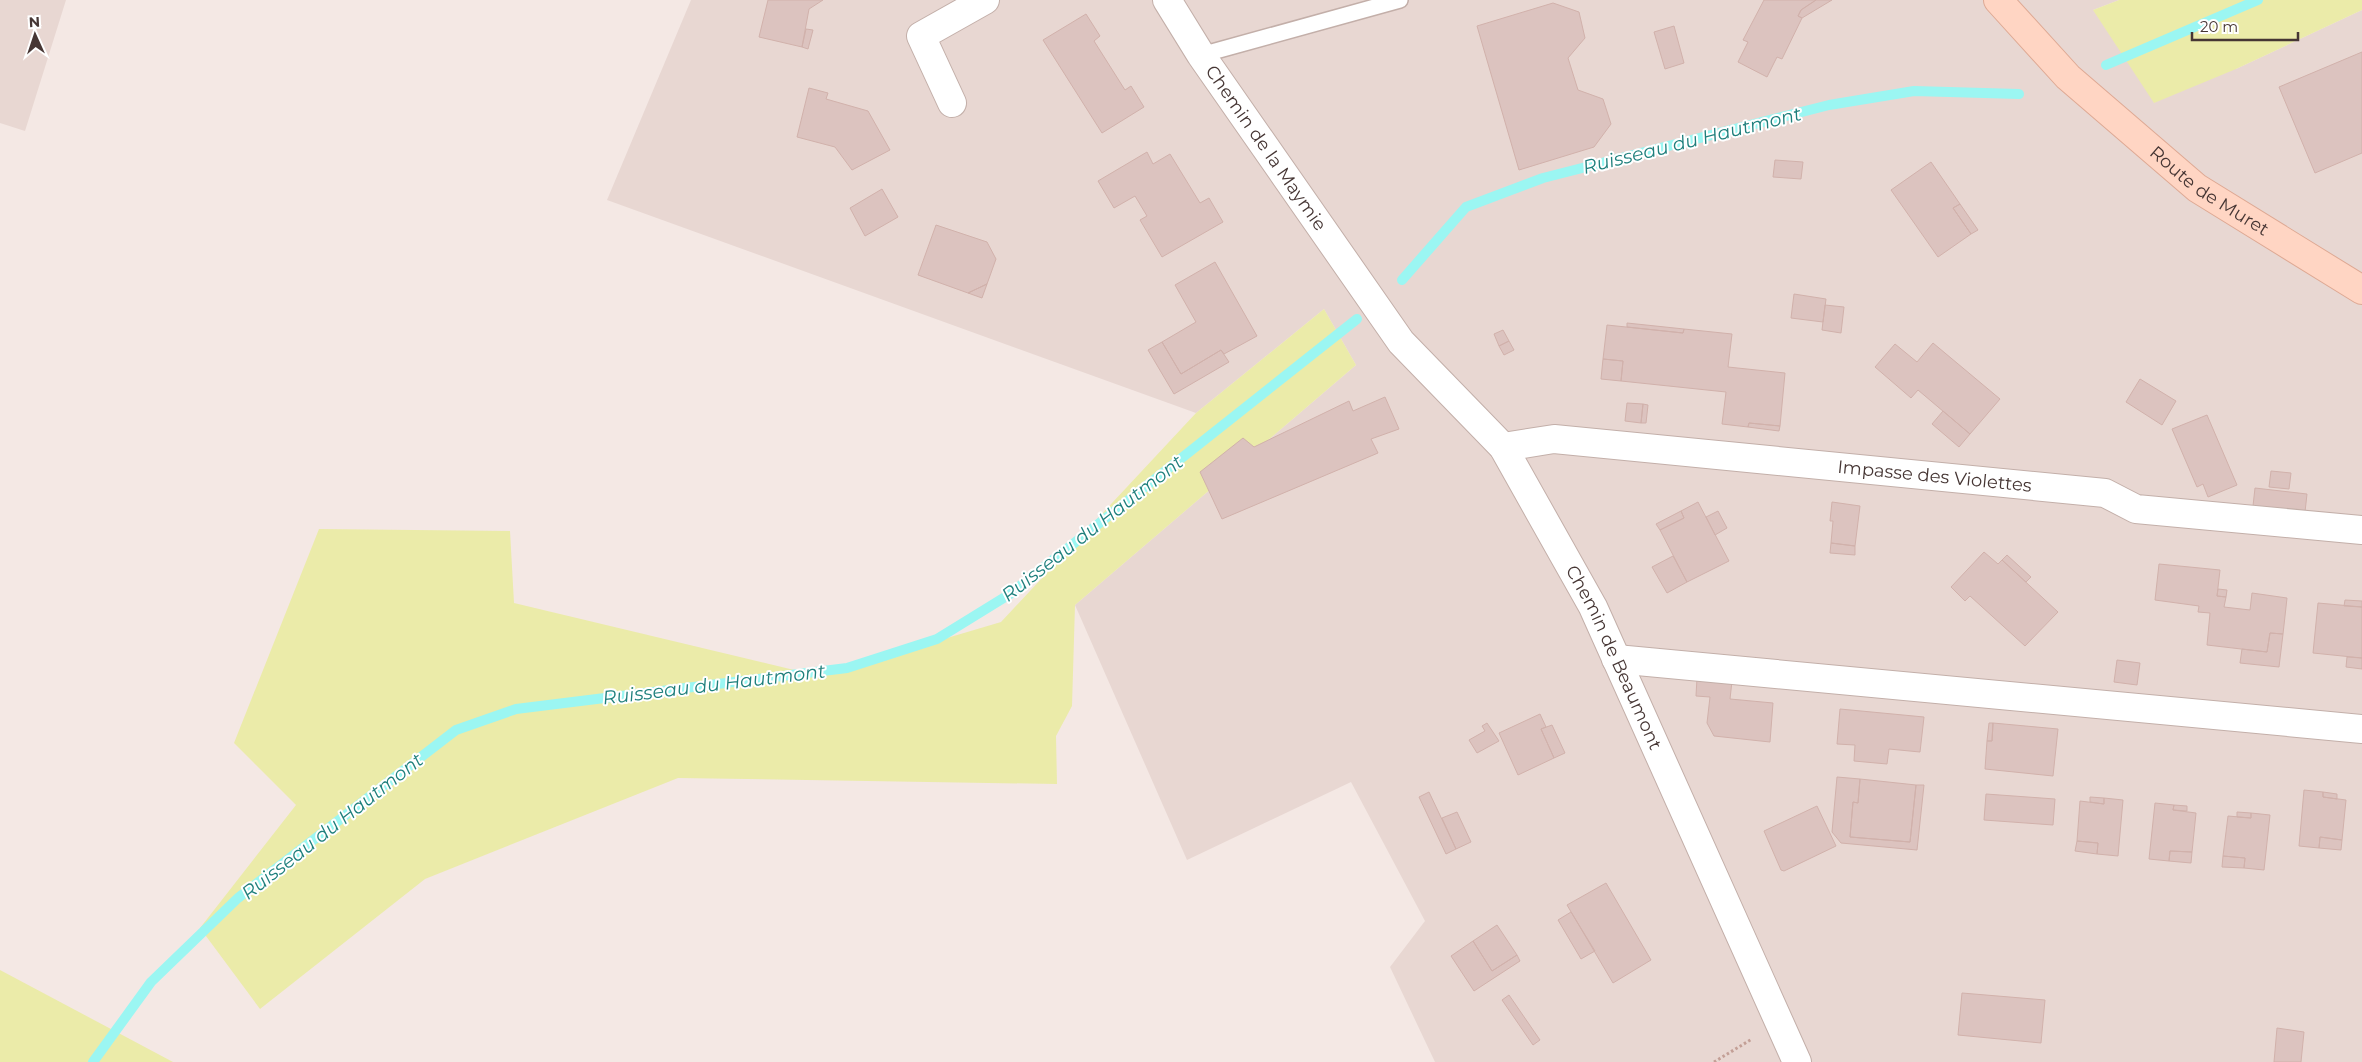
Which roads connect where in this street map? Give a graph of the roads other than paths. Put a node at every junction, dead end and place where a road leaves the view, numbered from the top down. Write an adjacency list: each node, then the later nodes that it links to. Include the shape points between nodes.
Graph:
1 (985, 0): 6 (street, via 921,36)
2 (1167, 0): 5 (street, Chemin de la Maymie)
3 (1400, 0): 5 (lane)
4 (1998, 0): 7 (main road, Route de Muret, via 2068,77 2197,188)
5 (1201, 54): 8 (street, Chemin de la Maymie)
6 (952, 103)
7 (2362, 290)
8 (1366, 292): 9 (street, Chemin de Beaumont, via 1401,342)
9 (1502, 448): 10 (street, Impasse des Violettes, via 1564,440 2105,493 2136,509); 11 (street, Chemin de Beaumont, via 1593,607)
10 (2362, 530)
11 (1616, 658): 12 (street); 13 (street, Chemin de Beaumont)
12 (2362, 729)
13 (1797, 1062)

